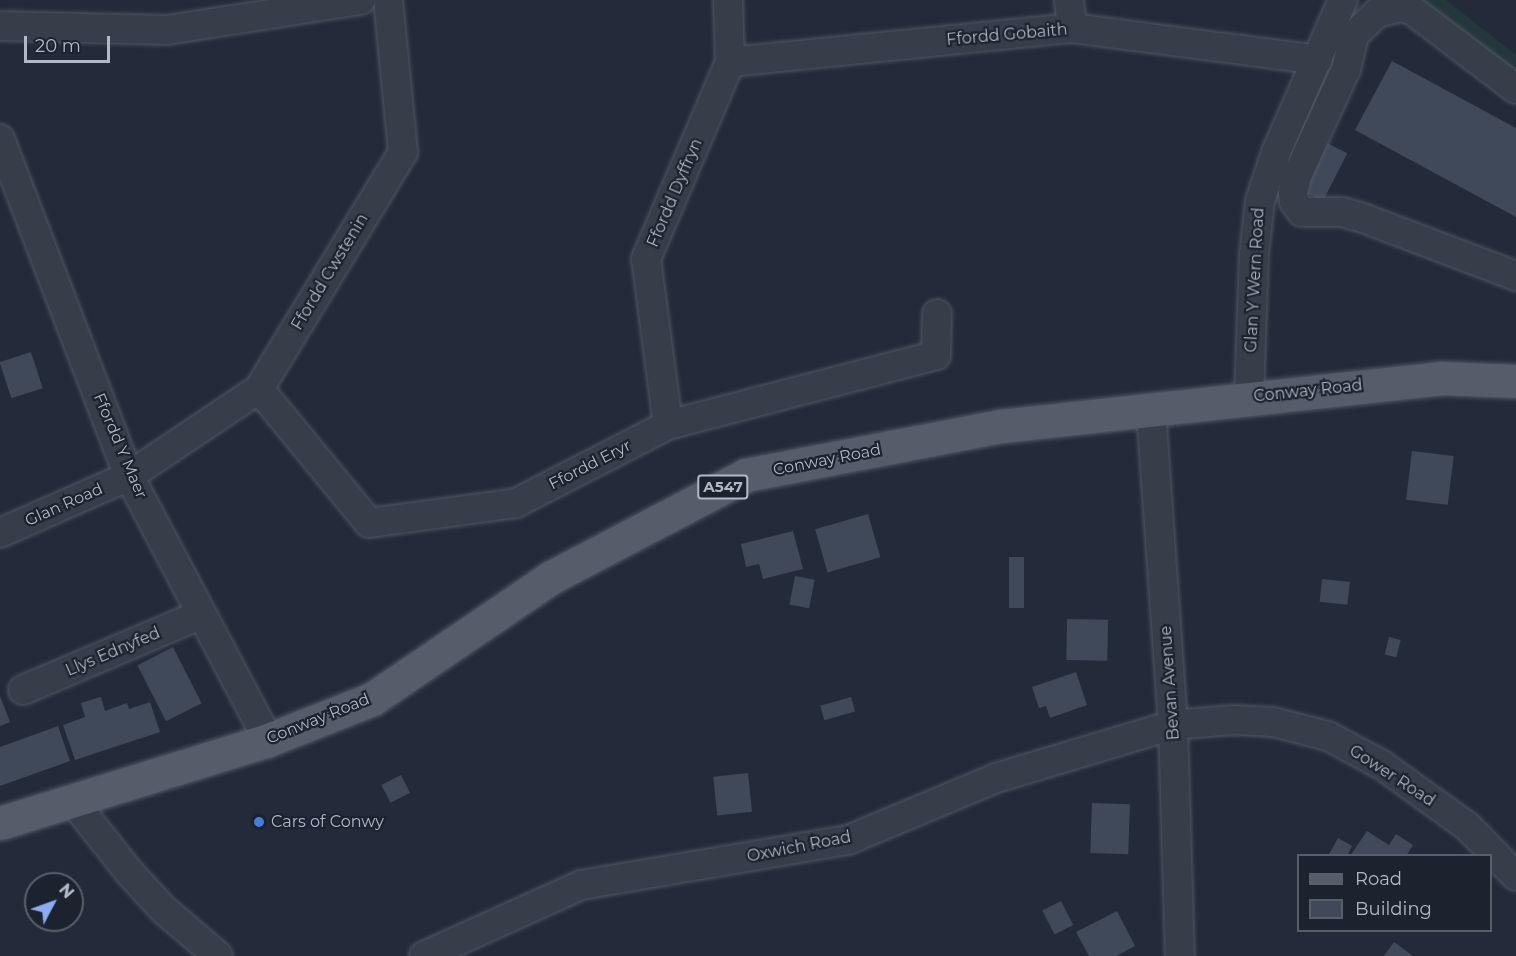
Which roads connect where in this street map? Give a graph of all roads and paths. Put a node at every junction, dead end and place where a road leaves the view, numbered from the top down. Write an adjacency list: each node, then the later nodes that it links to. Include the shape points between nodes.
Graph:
1 (361, 0): 6 (street, via 167,30)
2 (388, 0): 15 (street, Ffordd Cwstenin, via 404,152)
3 (728, 0): 9 (street, Ffordd Dyffryn)
4 (1069, 0): 7 (street)
5 (1343, 0): 8 (street, Glan Y Wern Road)
6 (0, 26)
7 (1072, 28): 8 (street, Ffordd Gobaith); 9 (street, Ffordd Gobaith)
8 (1318, 60): 16 (street, Glan Y Wern Road, via 1277,150 1260,201 1254,255)
9 (730, 62): 18 (street, Ffordd Dyffryn, via 646,259)
10 (1516, 89): 12 (street, via 1412,10 1401,7 1377,13 1354,35 1346,69 1293,192 1294,202 1302,212 1342,212)
11 (0, 141): 19 (street, Ffordd Y Maer)
12 (1514, 271)
13 (937, 314): 18 (street, Ffordd Eryr, via 936,355)
14 (1516, 381): 16 (main road, Conway Road / A547, via 1440,378)
15 (259, 389): 18 (street, Ffordd Eryr, via 369,523 516,503); 19 (street, Ffordd Cwstenin)
16 (1250, 397): 17 (main road, Conway Road / A547)
17 (1151, 410): 23 (street, Bevan Avenue); 24 (main road, Conway Road / A547, via 1001,426 746,475 550,578 372,699)
18 (668, 425)
19 (129, 476): 20 (street, Glan Road); 21 (street, Ffordd Y Maer)
20 (0, 533)
21 (202, 614): 22 (street, Llys Ednyfed); 24 (street, Ffordd Y Maer)
22 (23, 690)
23 (1173, 725): 27 (street, Gower Road, via 1233,720 1273,722 1328,736 1382,765 1467,826); 29 (street, Oxwich Road, via 996,778 848,840 580,885); 30 (street, Bevan Avenue)
24 (268, 740): 25 (main road, Conway Road / A547)
25 (73, 801): 26 (main road, Conway Road / A547); 28 (street, via 163,909)
26 (0, 823)
27 (1516, 876)
28 (218, 956)
29 (424, 956)
30 (1180, 956)

